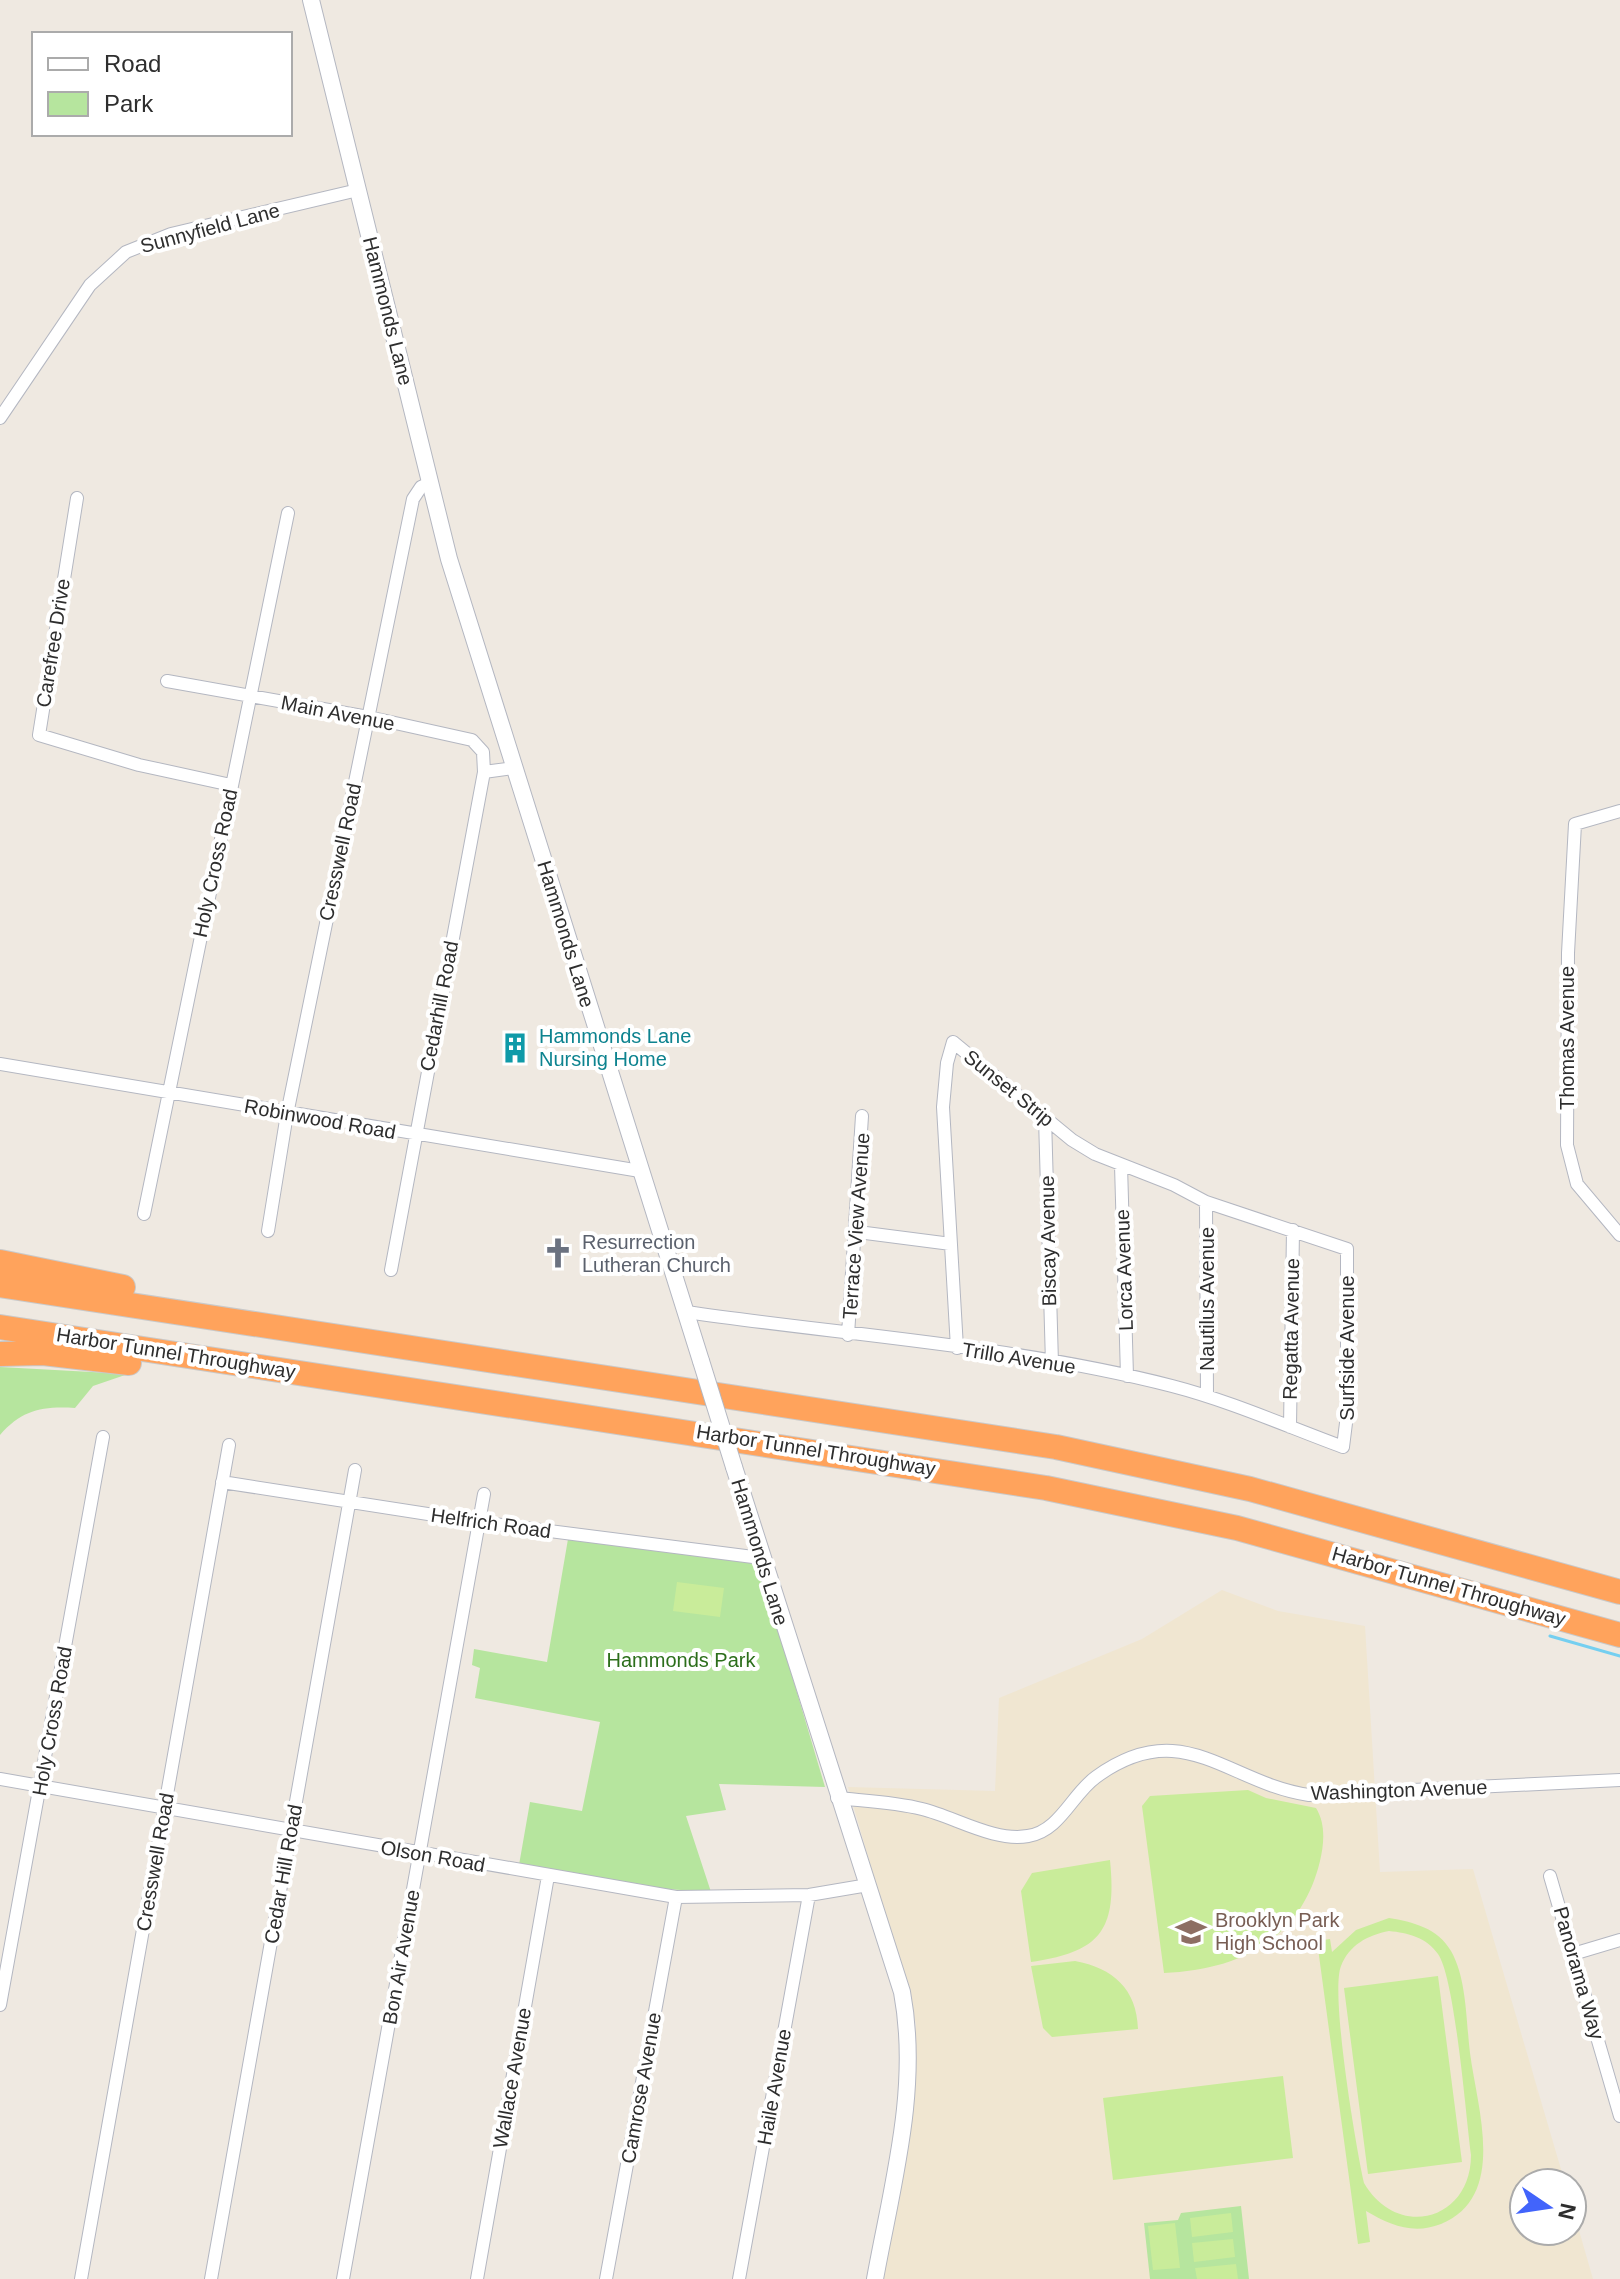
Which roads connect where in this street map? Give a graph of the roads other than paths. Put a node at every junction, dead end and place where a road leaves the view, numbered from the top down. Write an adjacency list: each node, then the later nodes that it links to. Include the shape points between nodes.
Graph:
1 (311, 0): 2 (street, Hammonds Lane)
2 (358, 190): 3 (street, Sunnyfield Lane, via 171,234 126,252 90,285); 4 (street, Hammonds Lane)
3 (0, 418)
4 (430, 483): 9 (street, Cresswell Road, via 413,499); 10 (street, Hammonds Lane)
5 (77, 498): 12 (street, Carefree Drive, via 39,735)
6 (288, 513): 8 (street, Holy Cross Road)
7 (167, 681): 8 (street, Main Avenue)
8 (249, 696): 9 (street, Main Avenue); 12 (street, Holy Cross Road)
9 (368, 717): 11 (street, Main Avenue, via 472,740 483,752); 16 (street, Cresswell Road)
10 (514, 768): 11 (street); 21 (street, Hammonds Lane)
11 (484, 772): 19 (street, Cedarhill Road)
12 (231, 785): 15 (street, Holy Cross Road)
13 (1620, 811): 27 (street, Thomas Avenue, via 1575,824 1567,1145 1577,1184)
14 (0, 1064): 15 (street, Robinwood Road)
15 (167, 1093): 16 (street, Robinwood Road); 23 (street, Holy Cross Road)
16 (287, 1114): 19 (street, Robinwood Road); 25 (street, Cresswell Road)
17 (862, 1116): 26 (street, Terrace View Avenue)
18 (1045, 1118): 20 (street, Sunset Strip, via 1072,1140); 28 (street, Sunset Strip, via 953,1042 943,1107); 39 (street, Biscay Avenue)
19 (414, 1135): 21 (street, Robinwood Road); 31 (street, Cedarhill Road)
20 (1121, 1165): 22 (street, Sunset Strip); 40 (street, Lorca Avenue)
21 (640, 1171): 33 (street, Hammonds Lane)
22 (1206, 1202): 24 (street, Sunset Strip); 41 (street, Nautilus Avenue)
23 (144, 1214)
24 (1293, 1230): 29 (street, Sunset Strip); 43 (street, Regatta Avenue)
25 (268, 1231)
26 (858, 1232): 28 (street); 36 (street, Terrace View Avenue)
27 (1620, 1235)
28 (951, 1244): 37 (street, Sunset Strip)
29 (1347, 1249): 46 (street, Surfside Avenue)
30 (0, 1262): 35 (highway, via 235,1307)
31 (391, 1270)
32 (0, 1285): 35 (highway, Harbor Tunnel Throughway)
33 (686, 1312): 36 (street, Trillo Avenue); 52 (street, Hammonds Lane, bridge)
34 (0, 1327): 42 (highway, Harbor Tunnel Throughway)
35 (312, 1332): 53 (highway, Harbor Tunnel Throughway, via 1056,1447 1250,1489)
36 (848, 1335): 37 (street, Trillo Avenue)
37 (957, 1348): 39 (street, Trillo Avenue)
38 (0, 1354): 42 (highway, via 89,1357)
39 (1052, 1363): 40 (street, Trillo Avenue)
40 (1127, 1376): 41 (street, Trillo Avenue)
41 (1207, 1396): 43 (street, Trillo Avenue)
42 (600, 1417): 54 (highway, Harbor Tunnel Throughway, via 952,1471 1151,1509 1340,1555)
43 (1290, 1427): 46 (street, Trillo Avenue)
44 (103, 1437): 57 (street, Holy Cross Road)
45 (229, 1445): 48 (street, Cresswell Road)
46 (1343, 1447)
47 (355, 1470): 50 (street, Cedar Hill Road)
48 (222, 1482): 50 (street, Helfrich Road); 59 (street, Cresswell Road)
49 (484, 1494): 51 (street, Bon Air Avenue)
50 (349, 1504): 51 (street, Helfrich Road); 60 (street, Cedar Hill Road)
51 (479, 1522): 52 (street, Helfrich Road); 61 (street, Bon Air Avenue)
52 (761, 1558): 58 (street, Hammonds Lane)
53 (1620, 1592)
54 (1620, 1635)
55 (0, 1779): 57 (street, Olson Road)
56 (1620, 1780): 58 (street, Washington Avenue, via 1309,1795 1269,1786 1201,1755 1159,1752 1137,1756 1095,1778 1052,1824 1025,1837 994,1833 918,1808)
57 (40, 1786): 59 (street, Olson Road); 69 (street, Holy Cross Road)
58 (837, 1798): 64 (street, Hammonds Lane)
59 (164, 1810): 60 (street, Olson Road); 71 (street, Cresswell Road)
60 (291, 1832): 61 (street, Olson Road); 72 (street, Cedar Hill Road)
61 (419, 1853): 62 (street, Olson Road); 73 (street, Bon Air Avenue)
62 (548, 1876): 66 (street, Olson Road); 74 (street, Wallace Avenue)
63 (1550, 1876): 68 (street, Panorama Way)
64 (868, 1885): 65 (street, Olson Road); 77 (street, Hammonds Lane, via 902,1992 910,2054 903,2127)
65 (809, 1895): 66 (street, Olson Road); 76 (street, Haile Avenue)
66 (676, 1897): 75 (street, Camrose Avenue)
67 (1620, 1940): 68 (street)
68 (1573, 1954): 70 (street, Panorama Way)
69 (0, 2005)
70 (1619, 2108)
71 (81, 2279)
72 (211, 2279)
73 (343, 2279)
74 (477, 2279)
75 (606, 2279)
76 (739, 2279)
77 (875, 2279)

